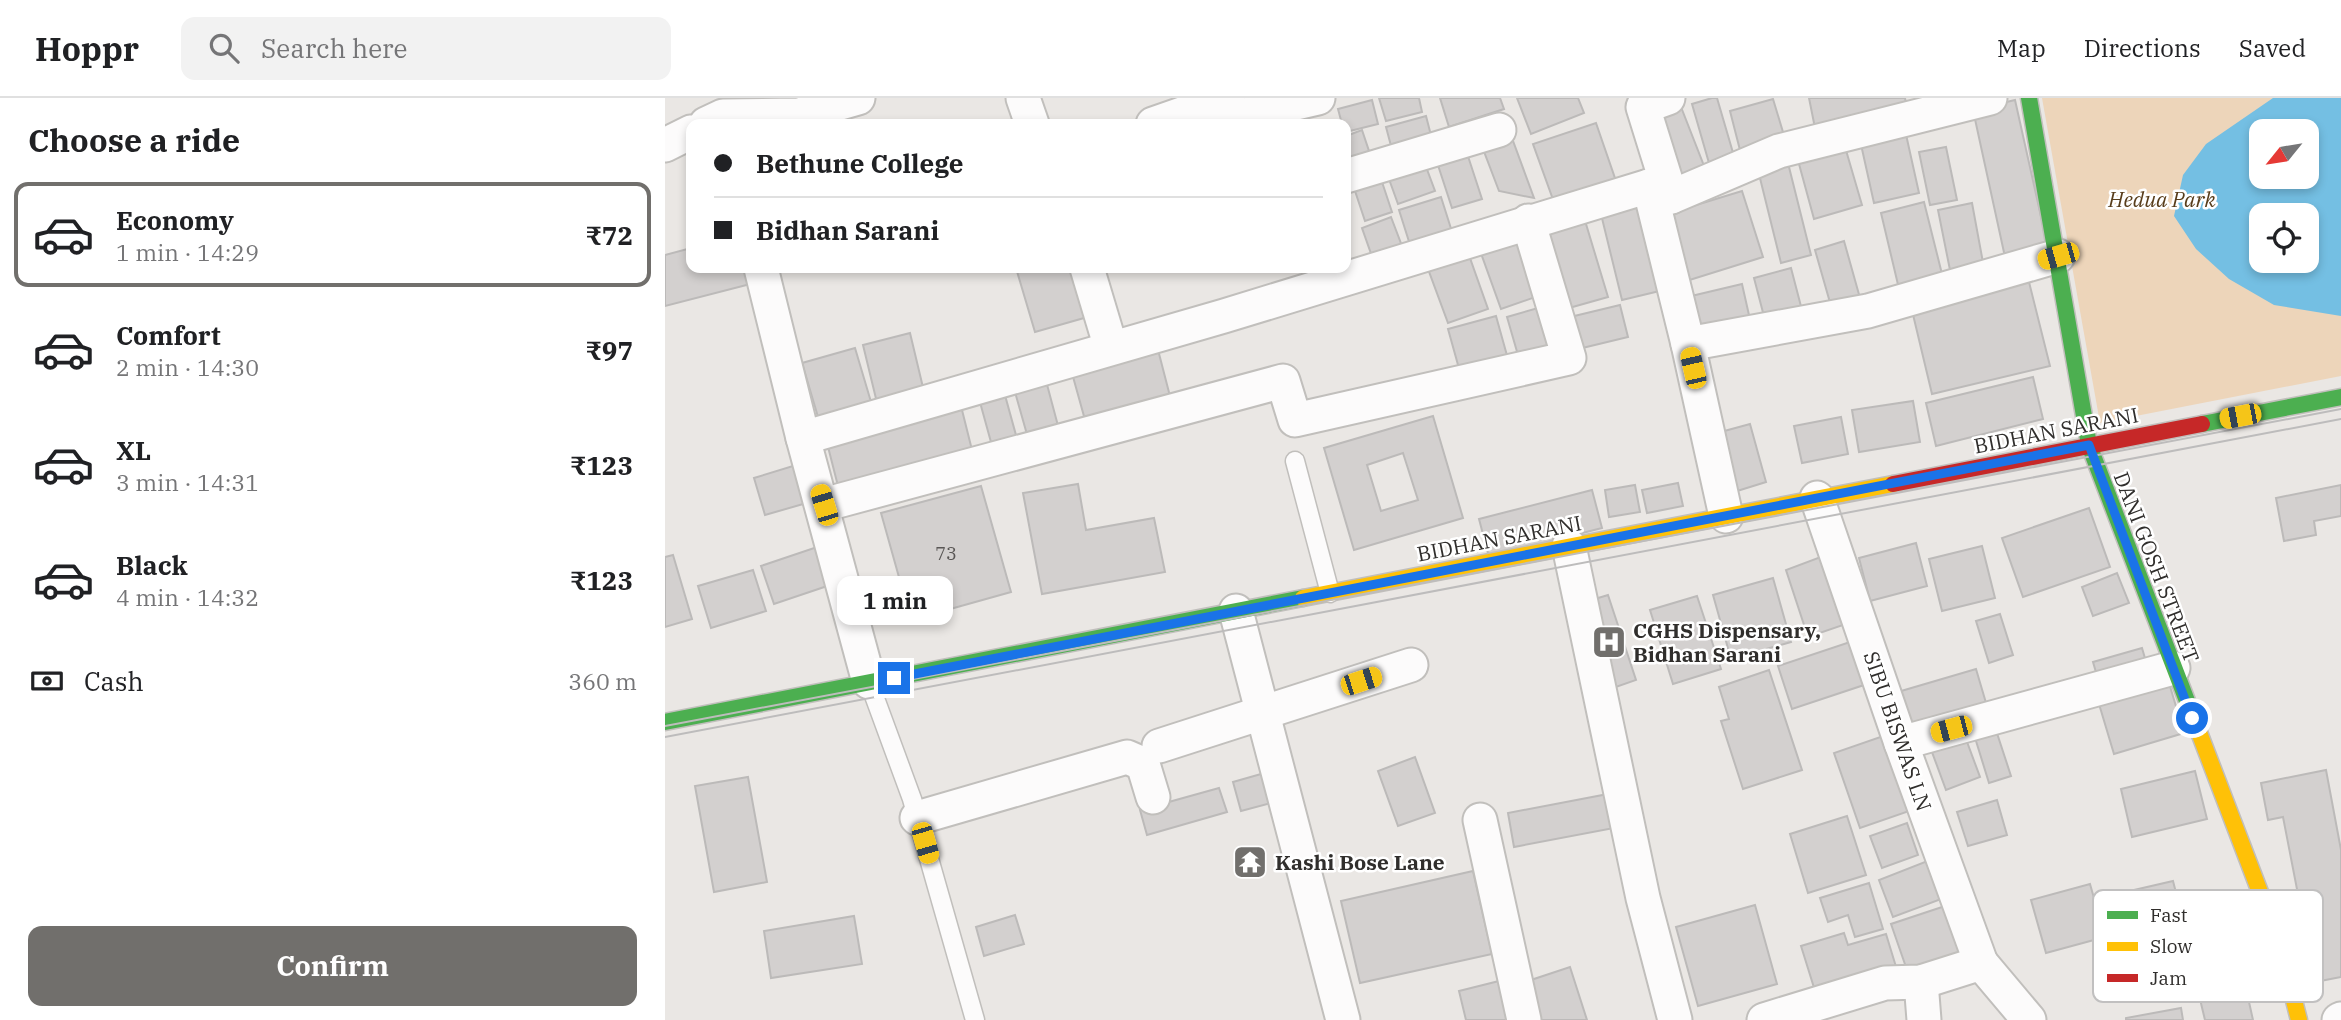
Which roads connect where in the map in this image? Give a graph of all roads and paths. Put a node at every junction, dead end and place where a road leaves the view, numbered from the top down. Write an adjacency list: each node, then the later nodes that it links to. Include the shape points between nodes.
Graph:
1 (858, 98): 7 (street)
2 (1023, 98): 9 (street)
3 (1318, 98): 10 (street, via 1245,115 1202,107)
4 (1668, 98): 15 (street, via 1643,107)
5 (1990, 98): 15 (street, via 1779,150)
6 (2029, 98): 17 (main road, DANI GOSH STREET)
7 (811, 104): 8 (street, via 799,115)
8 (745, 119)
9 (1030, 119)
10 (1167, 119)
11 (1499, 130): 14 (street)
12 (686, 134): 13 (street)
13 (665, 145)
14 (1351, 174)
15 (1660, 191): 16 (street); 20 (street)
16 (1528, 221): 21 (street); 27 (street, via 1569,358 1295,421 1283,381)
17 (2058, 256): 20 (street, via 1868,310); 24 (main road, DANI GOSH STREET)
18 (762, 273): 23 (street)
19 (1088, 273): 21 (street)
20 (1688, 344): 28 (street)
21 (1111, 348): 23 (street)
22 (2341, 397): 24 (main road, BIDHAN SARANI)
23 (803, 438): 27 (street)
24 (2089, 445): 26 (main road, BIDHAN SARANI); 33 (main road, DANI GOSH STREET)
25 (1295, 461): 30 (lane)
26 (1817, 498): 28 (main road, BIDHAN SARANI); 37 (street, SIBU BISWAS LN)
27 (824, 505): 34 (street)
28 (1726, 516): 29 (main road, BIDHAN SARANI)
29 (1569, 546): 30 (main road, BIDHAN SARANI); 49 (street, via 1643,898)
30 (1330, 593): 31 (main road, BIDHAN SARANI)
31 (1236, 611): 34 (main road, BIDHAN SARANI); 35 (street)
32 (1411, 665): 35 (street)
33 (2173, 668): 37 (street); 42 (main road, DANI GOSH STREET)
34 (869, 682): 36 (main road, BIDHAN SARANI); 40 (lane)
35 (1263, 713): 38 (street); 47 (street)
36 (665, 722)
37 (1901, 743): 43 (street, SIBU BISWAS LN)
38 (1159, 746)
39 (1153, 797): 40 (street, via 1143,764 1127,757)
40 (917, 818): 46 (lane)
41 (1481, 820): 48 (street)
42 (2259, 890)
43 (1981, 963): 44 (street); 52 (street)
44 (1921, 982): 50 (street, via 1885,983); 51 (street)
45 (2294, 1002): 53 (main road, DANI GOSH STREET)
46 (975, 1020)
47 (1343, 1020)
48 (1524, 1020)
49 (1675, 1020)
50 (1764, 1020)
51 (1924, 1020)
52 (2029, 1020)
53 (2299, 1020)

